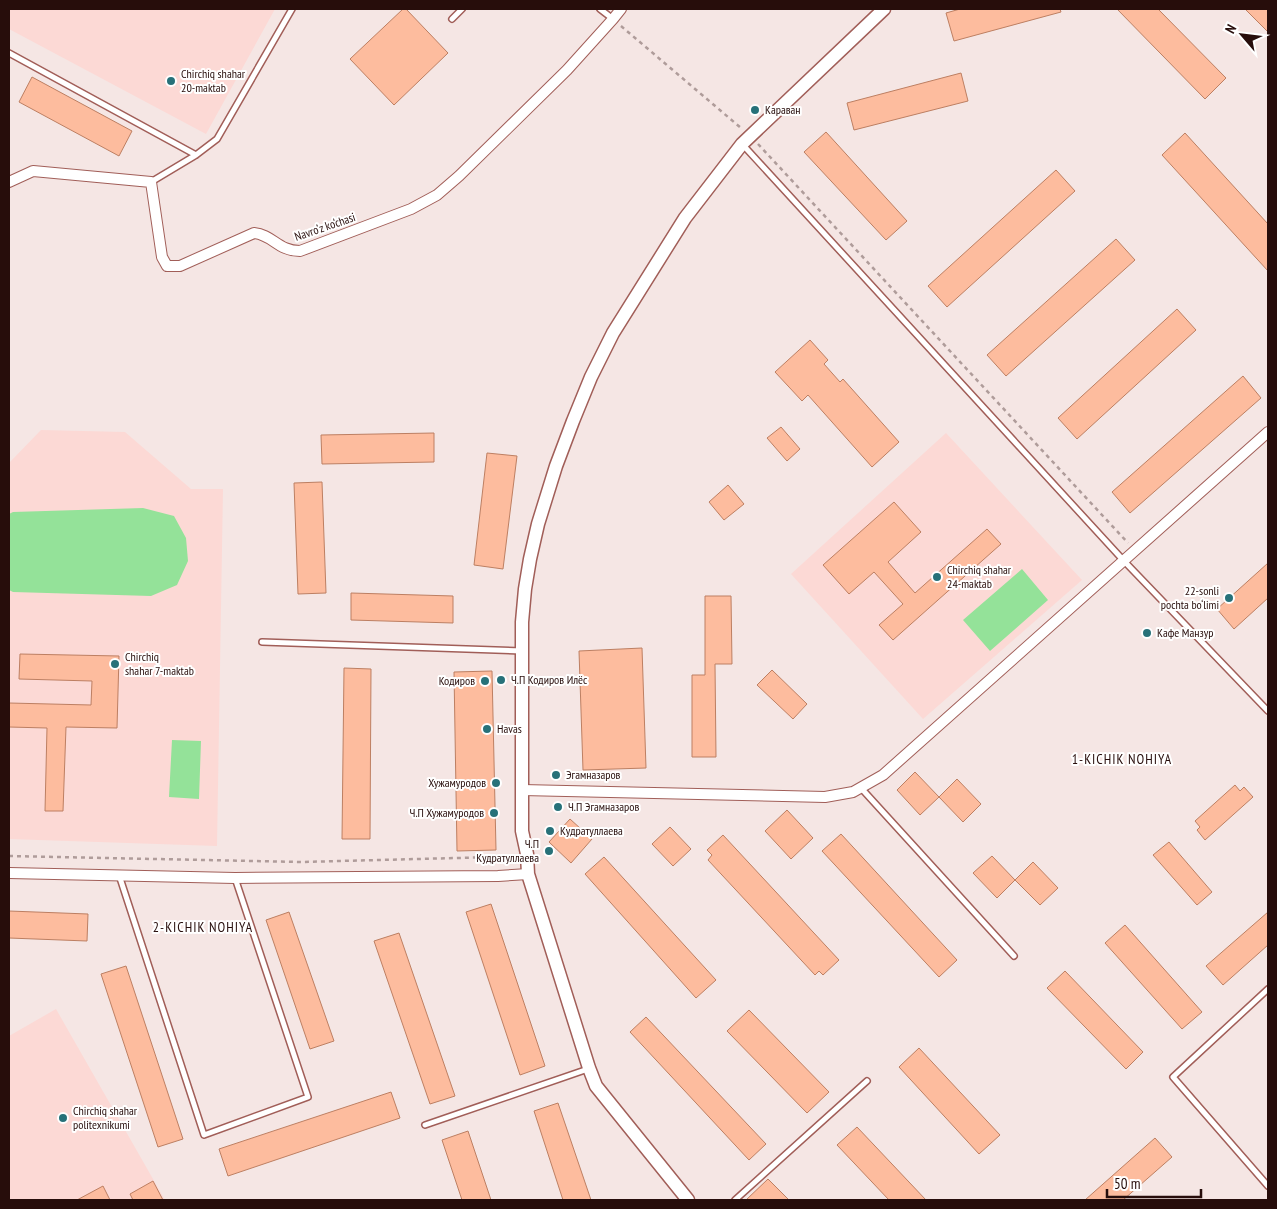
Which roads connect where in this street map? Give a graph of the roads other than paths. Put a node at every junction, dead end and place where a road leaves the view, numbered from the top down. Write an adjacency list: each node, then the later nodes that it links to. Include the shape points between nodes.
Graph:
1 (292, 9): 10 (lane, via 217,139)
2 (462, 9): 6 (lane)
3 (600, 9): 7 (lane)
4 (621, 9): 7 (street, Navro‘z ko‘chasi)
5 (884, 9): 9 (street)
6 (452, 19)
7 (613, 19): 12 (street, Navro‘z ko‘chasi, via 560,76 437,195 411,209 300,251 289,251 263,234 254,233 180,266 167,266 162,257)
8 (9, 53): 10 (lane)
9 (746, 139): 14 (lane); 16 (street, via 685,218 613,333 591,377 556,466 538,524 526,589)
10 (196, 155): 12 (lane)
11 (9, 182): 12 (street, via 32,170)
12 (151, 182)
13 (1268, 432): 14 (street)
14 (1124, 561): 17 (lane); 18 (street, via 883,775)
15 (262, 642): 16 (lane)
16 (522, 651): 19 (street)
17 (1268, 711)
18 (861, 788): 19 (street, via 825,797); 24 (lane)
19 (522, 790): 22 (street, via 522,831)
20 (9, 873): 21 (street)
21 (119, 874): 23 (street); 23 (lane, via 204,1135 308,1098)
22 (528, 874): 23 (street); 26 (street)
23 (235, 878)
24 (1014, 956)
25 (1268, 989): 29 (lane, via 1173,1077)
26 (589, 1068): 28 (lane); 30 (street, via 596,1086)
27 (867, 1080): 31 (lane)
28 (426, 1125)
29 (1268, 1186)
30 (688, 1200)
31 (735, 1200)

